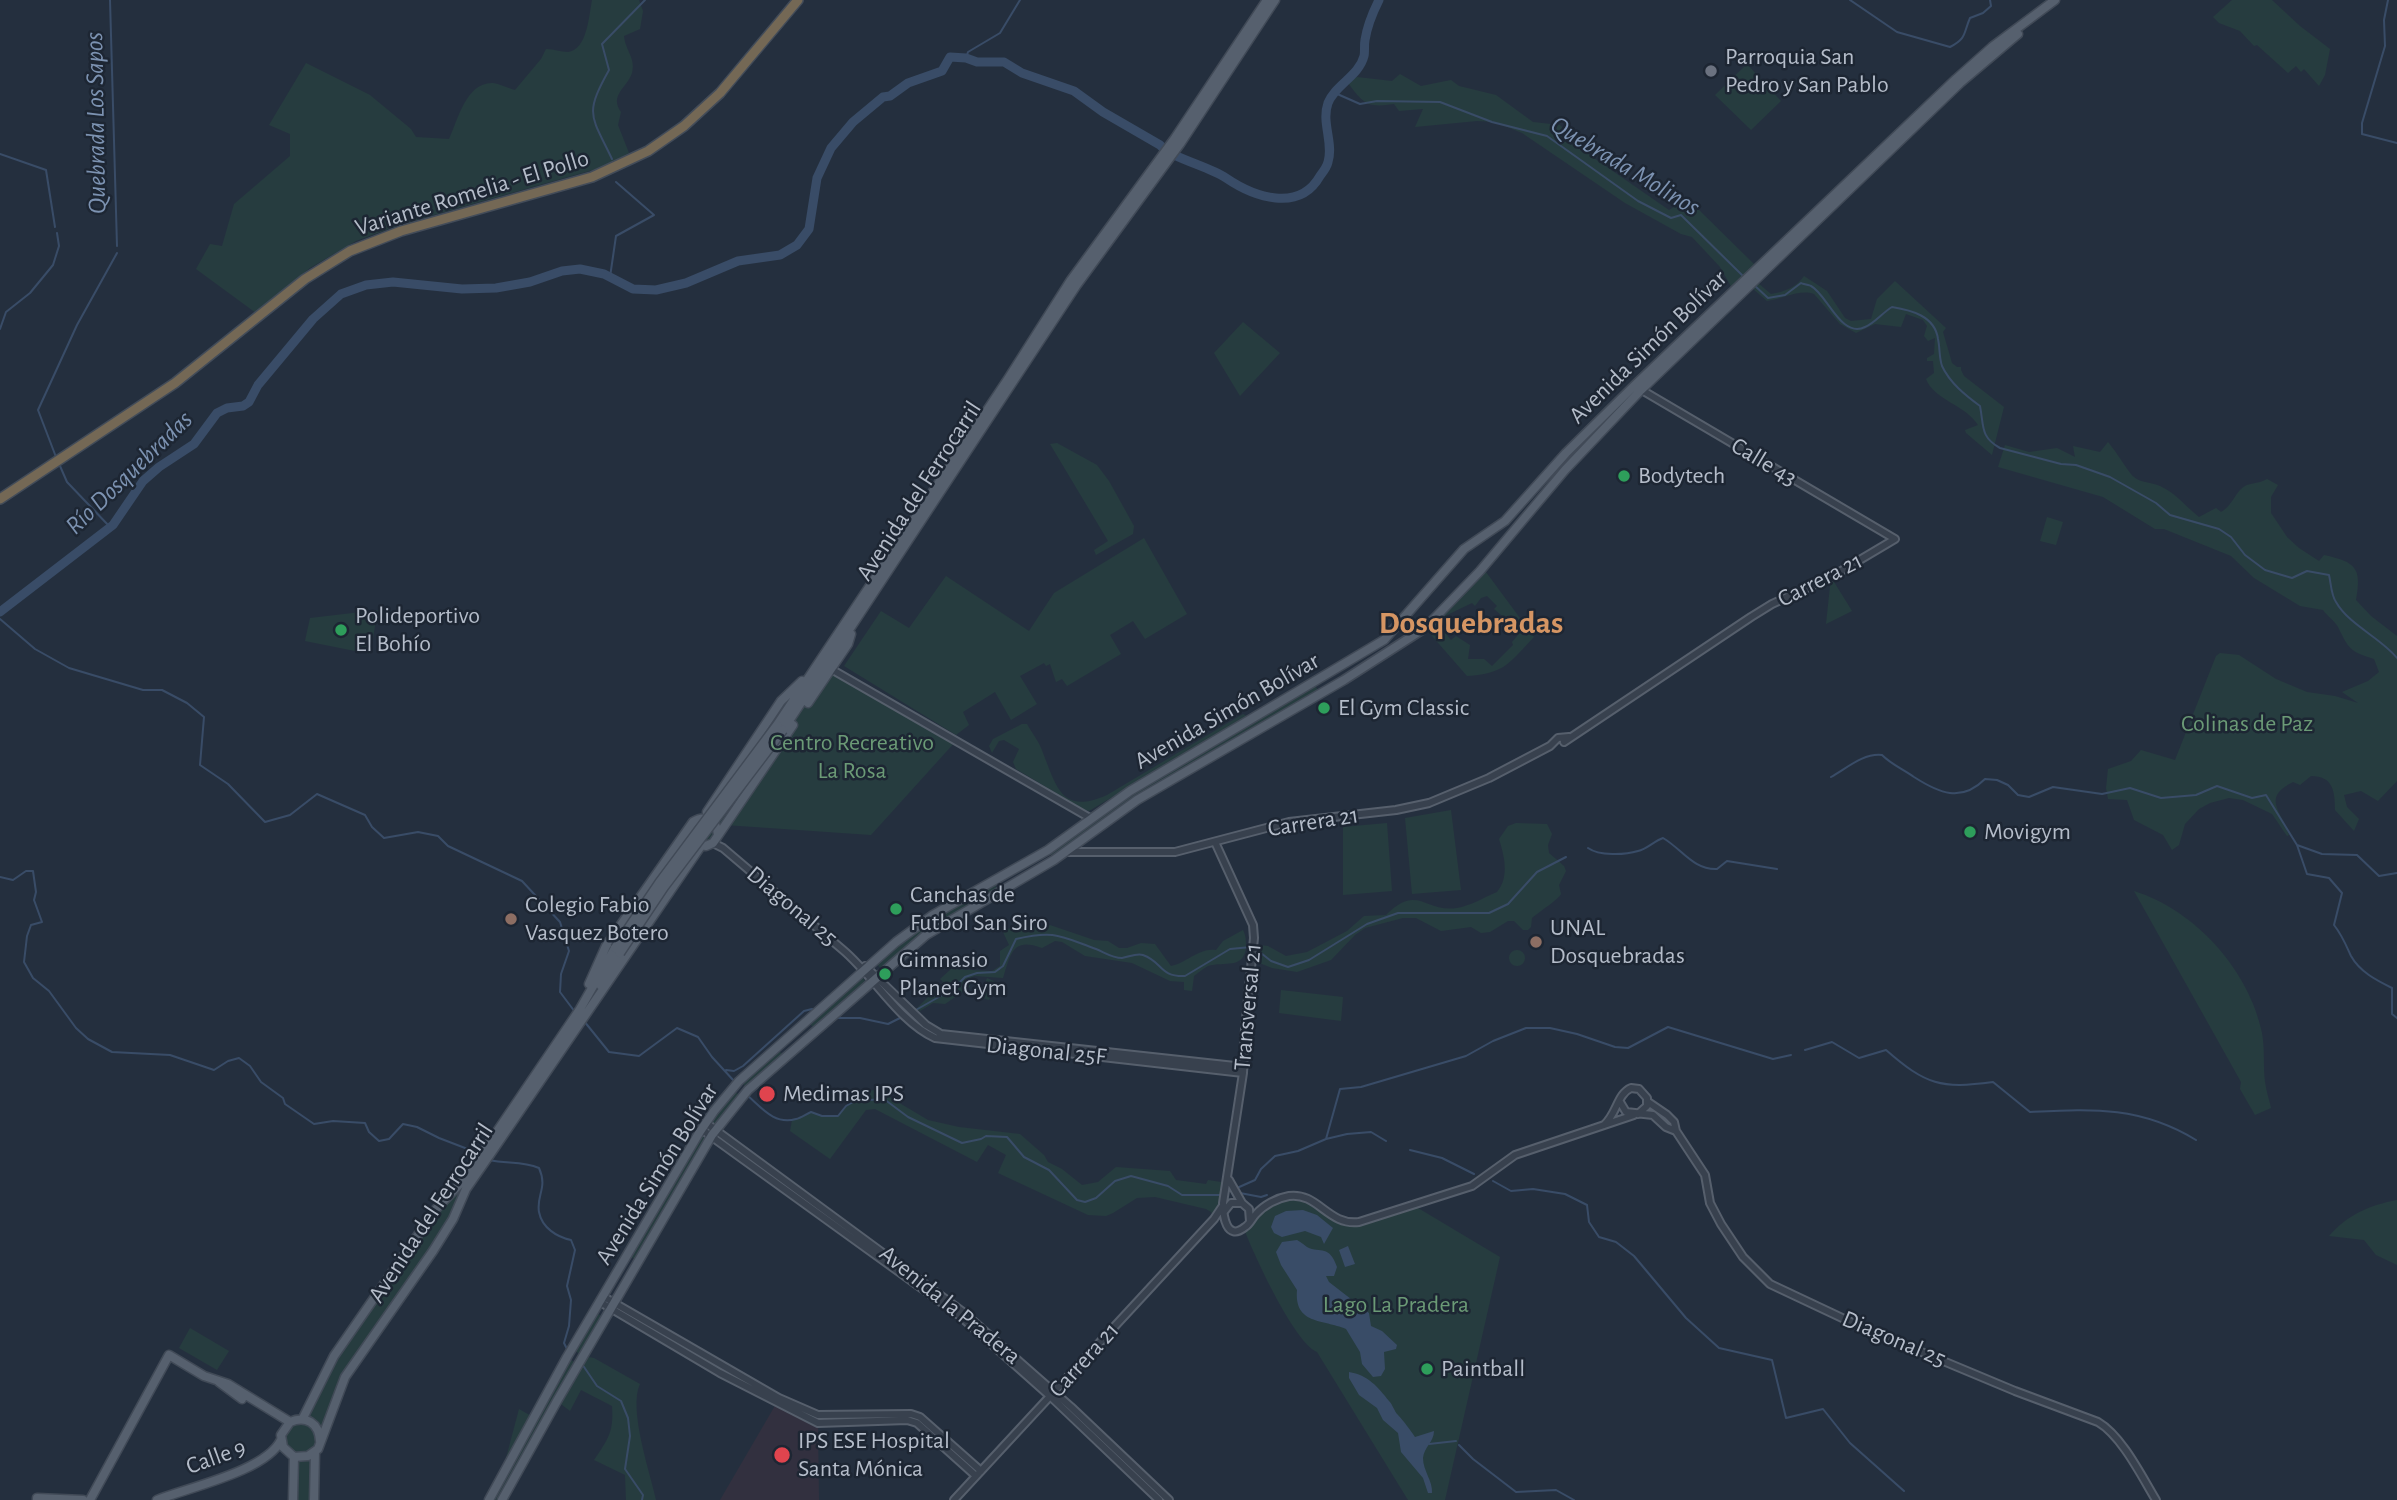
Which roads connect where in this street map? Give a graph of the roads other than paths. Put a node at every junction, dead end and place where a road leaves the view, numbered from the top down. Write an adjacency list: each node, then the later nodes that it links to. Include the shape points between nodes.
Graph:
1 (798, 0): 11 (highway, Variante Romelia - El Pollo, via 723,90 648,151 584,180 401,231 349,251 305,279 185,376)
2 (1267, 0): 6 (main road, Avenida del Ferrocarril)
3 (1275, 0): 6 (main road, Avenida del Ferrocarril)
4 (2055, 0): 8 (main road, Avenida Simón Bolívar, via 1956,79)
5 (2062, 0): 8 (main road, Avenida Simón Bolívar, via 1960,83)
6 (1177, 141): 7 (main road, Avenida del Ferrocarril)
7 (1163, 161): 13 (main road, Avenida del Ferrocarril); 14 (main road, Avenida del Ferrocarril, via 1071,280)
8 (1754, 276): 9 (main road, Avenida Simón Bolívar)
9 (1742, 287): 10 (main road, Avenida Simón Bolívar); 10 (main road, Avenida Simón Bolívar, via 1669,352)
10 (1638, 387): 12 (street, Calle 43); 18 (main road, Avenida Simón Bolívar, via 1566,453 1505,521 1450,562 1384,640); 23 (main road, Avenida Simón Bolívar, via 1472,580 1420,633 1137,800)
11 (0, 499)
12 (1895, 539): 21 (street, Carrera 21, via 1831,578 1751,617 1565,739 1562,747 1554,745 1429,803 1289,822)
13 (856, 621): 15 (main road, via 848,644); 16 (main road, Avenida del Ferrocarril)
14 (814, 669): 16 (main road, Avenida del Ferrocarril); 17 (main road, via 781,701)
15 (831, 669): 18 (street); 20 (main road)
16 (780, 728): 24 (main road, Avenida del Ferrocarril, bridge)
17 (704, 818): 19 (main road); 20 (main road, via 716,825)
18 (1090, 818): 25 (main road, Avenida Simón Bolívar, via 1048,850 921,923)
19 (690, 827): 22 (main road, via 690,838); 27 (main road, via 606,946)
20 (716, 838): 22 (main road); 25 (street, Diagonal 25)
21 (1215, 842): 23 (street, Carrera 21, via 1175,852); 30 (street, Transversal 21, via 1254,925)
22 (701, 846): 28 (main road)
23 (1065, 852): 26 (main road, Avenida Simón Bolívar, via 926,935)
24 (617, 951): 27 (main road, Avenida del Ferrocarril); 28 (main road, Avenida del Ferrocarril)
25 (864, 967): 26 (street, Diagonal 25); 34 (main road, Avenida Simón Bolívar, via 739,1081)
26 (874, 978): 30 (street, Diagonal 25F, via 935,1038); 37 (main road, Avenida Simón Bolívar, via 748,1090)
27 (587, 998): 29 (main road)
28 (596, 1002): 29 (main road)
29 (584, 1011): 38 (main road, Avenida del Ferrocarril)
30 (1243, 1070): 39 (street, Transversal 21)
31 (1620, 1102): 32 (street, via 1624,1091 1635,1087); 33 (street, via 1623,1110); 35 (street)
32 (1648, 1102): 33 (street); 36 (street, Diagonal 25, via 1674,1122)
33 (1636, 1115): 35 (street); 36 (street, Diagonal 25, via 1653,1115)
34 (704, 1126): 37 (street, Avenida la Pradera); 46 (main road, Avenida Simón Bolívar)
35 (1602, 1126): 42 (street, via 1515,1155 1472,1186 1354,1223 1334,1218 1305,1196 1287,1196)
36 (1676, 1131): 67 (street, Diagonal 25, via 1701,1167 1721,1224 1743,1257 1770,1284 1857,1325 2104,1426)
37 (714, 1132): 47 (main road, Avenida Simón Bolívar); 48 (street, Avenida la Pradera, via 963,1312)
38 (480, 1163): 49 (main road, Avenida del Ferrocarril, via 436,1209 334,1356); 52 (main road, Avenida del Ferrocarril, via 433,1251 345,1377)
39 (1229, 1178): 40 (street, Transversal 21); 41 (street)
40 (1224, 1203): 43 (street, Transversal 21); 44 (street, Carrera 21)
41 (1244, 1204): 42 (street); 43 (street, via 1231,1203); 45 (street, via 1251,1213)
42 (1268, 1204): 45 (street)
43 (1223, 1216): 44 (street); 45 (street, via 1233,1230)
44 (1213, 1219): 48 (street, Carrera 21)
45 (1250, 1223)
46 (602, 1299): 47 (street); 62 (main road, Avenida Simón Bolívar)
47 (612, 1306): 55 (street, via 818,1415 920,1416); 63 (main road, Avenida Simón Bolívar)
48 (1053, 1395): 55 (street, Carrera 21); 65 (street, Avenida la Pradera); 66 (street, Avenida la Pradera)
49 (303, 1418): 50 (main road); 52 (main road, via 318,1428)
50 (288, 1424): 51 (main road); 58 (main road, via 229,1384 169,1355)
51 (281, 1440): 54 (main road); 59 (main road, Calle 9, via 270,1456 254,1466)
52 (320, 1441): 53 (main road)
53 (315, 1452): 54 (main road); 61 (main road)
54 (293, 1457): 60 (main road)
55 (978, 1473): 64 (street, Carrera 21)
56 (37, 1500): 57 (main road)
57 (83, 1500)
58 (90, 1500)
59 (157, 1500)
60 (293, 1500)
61 (314, 1500)
62 (489, 1500)
63 (502, 1500)
64 (954, 1500)
65 (1159, 1500)
66 (1169, 1500)
67 (2156, 1500)

